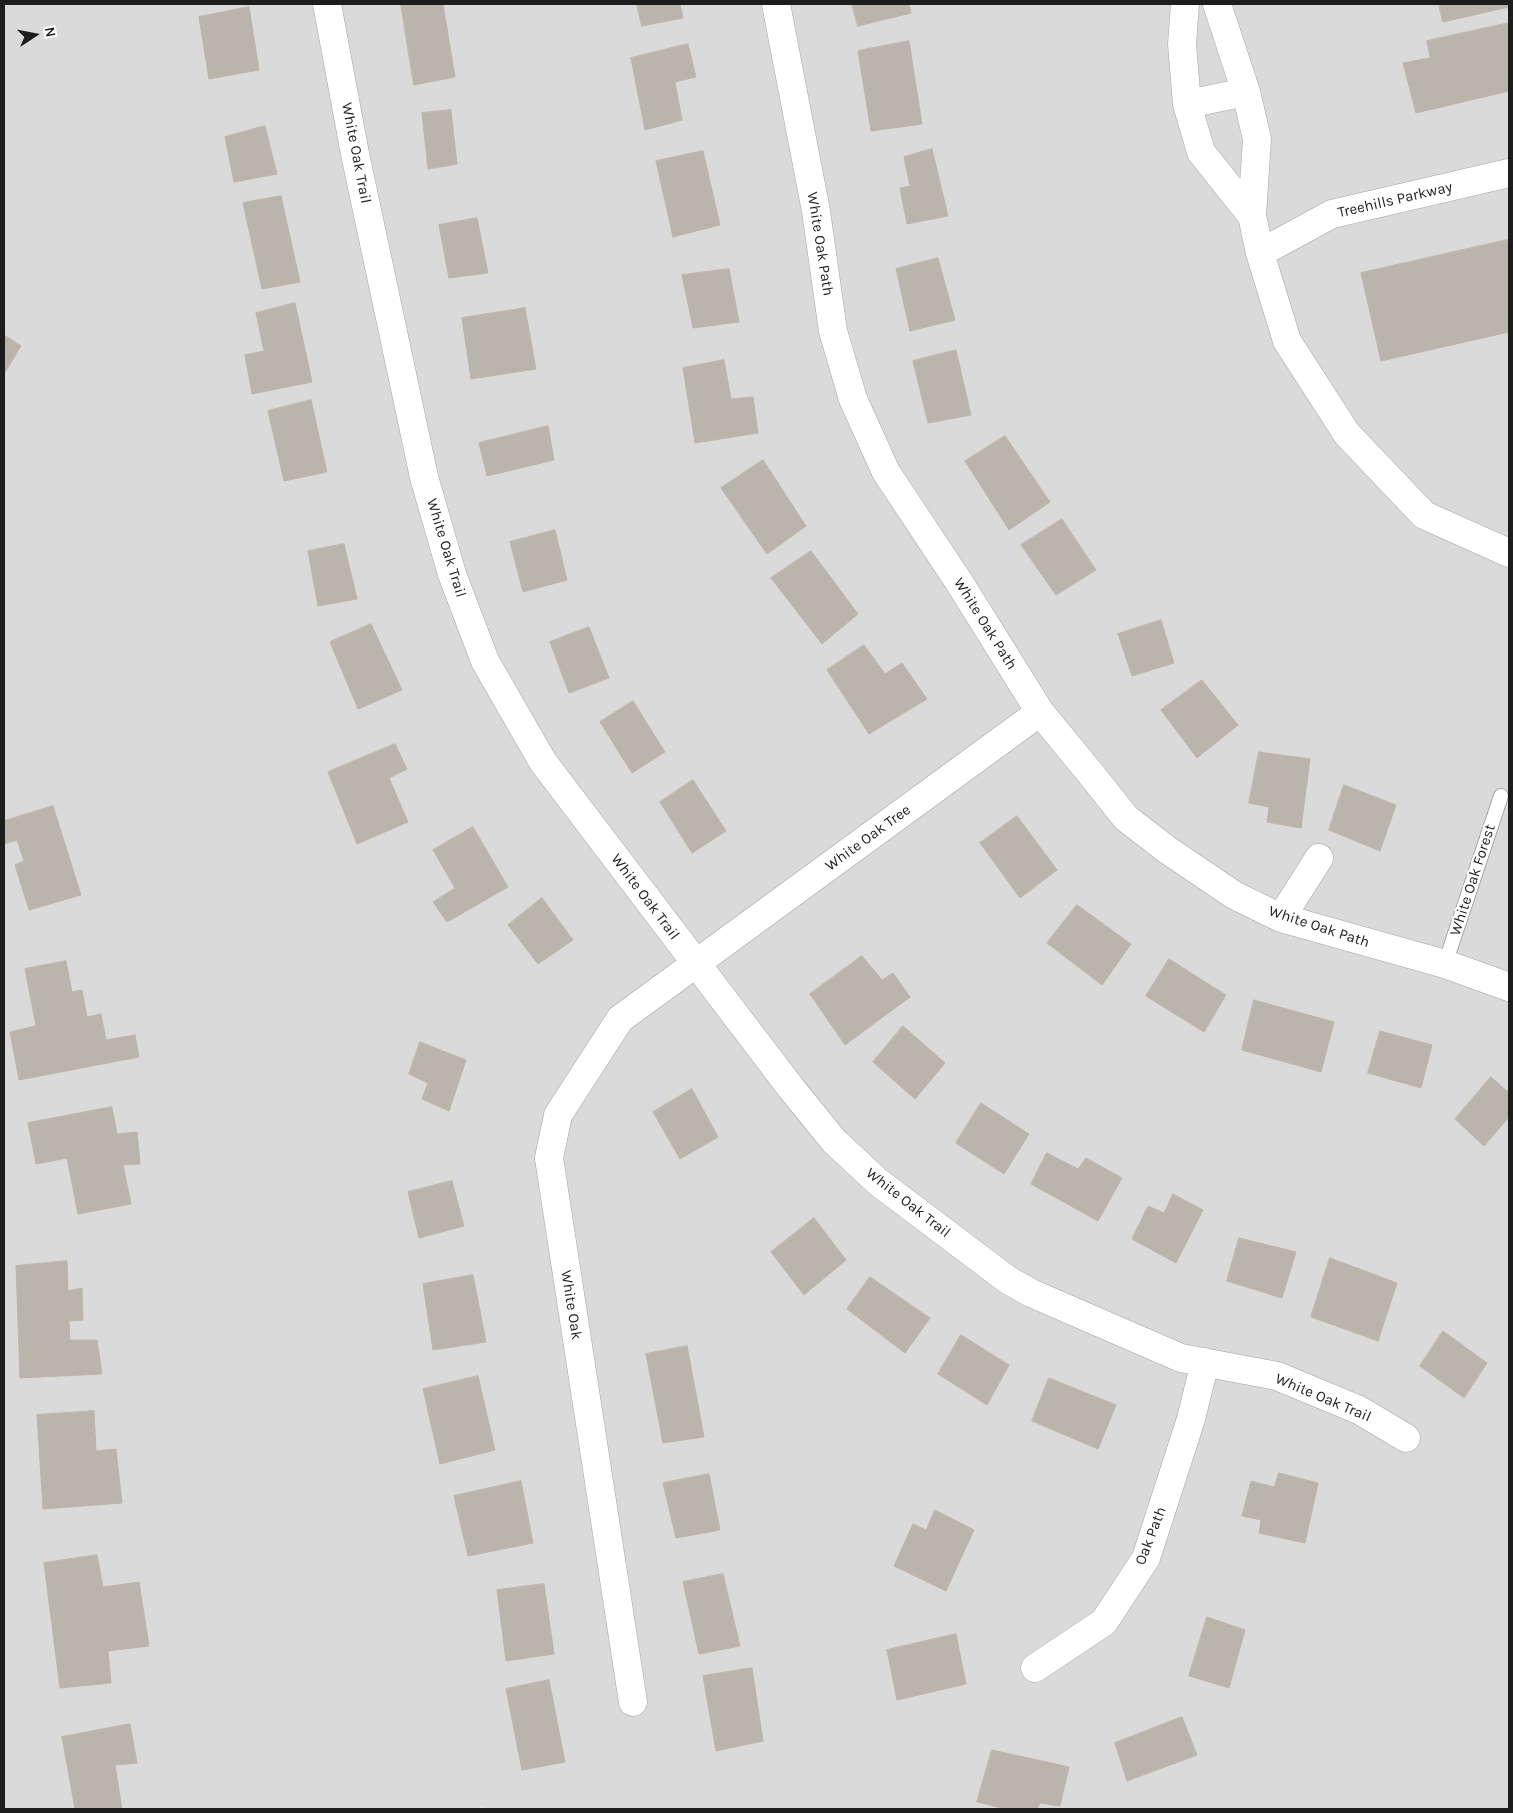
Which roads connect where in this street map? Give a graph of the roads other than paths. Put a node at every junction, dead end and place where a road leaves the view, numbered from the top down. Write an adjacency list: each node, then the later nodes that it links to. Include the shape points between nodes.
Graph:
1 (327, 4): 15 (street, White Oak Trail, via 355,154 424,477 452,574 485,661 544,762)
2 (776, 4): 11 (street, White Oak Path, via 816,211 833,331 853,399 886,472)
3 (1185, 4): 6 (street, via 1182,44)
4 (1217, 4): 5 (street)
5 (1246, 92): 6 (street); 8 (street, via 1257,139)
6 (1188, 104): 8 (street, via 1201,152)
7 (1509, 173): 9 (street, Treehills Parkway, via 1332,214)
8 (1252, 216): 9 (street)
9 (1260, 253): 10 (street, via 1287,341 1347,434 1424,516)
10 (1509, 553)
11 (1040, 712): 14 (street, White Oak Path, via 1126,818 1234,895); 15 (street, White Oak Tree)
12 (1501, 796): 16 (lane, White Oak Forest)
13 (1319, 858): 14 (street)
14 (1281, 918): 16 (street, White Oak Path)
15 (696, 963): 18 (street, White Oak Trail, via 834,1141 878,1182 1008,1280 1031,1293 1181,1358); 21 (street, White Oak, via 620,1020 558,1115 548,1158)
16 (1445, 964): 17 (street, White Oak Path)
17 (1509, 988)
18 (1205, 1362): 19 (street, White Oak Trail, via 1277,1376 1359,1410); 20 (street, Oak Path, via 1191,1419 1146,1558 1104,1622)
19 (1406, 1438)
20 (1035, 1668)
21 (633, 1702)

